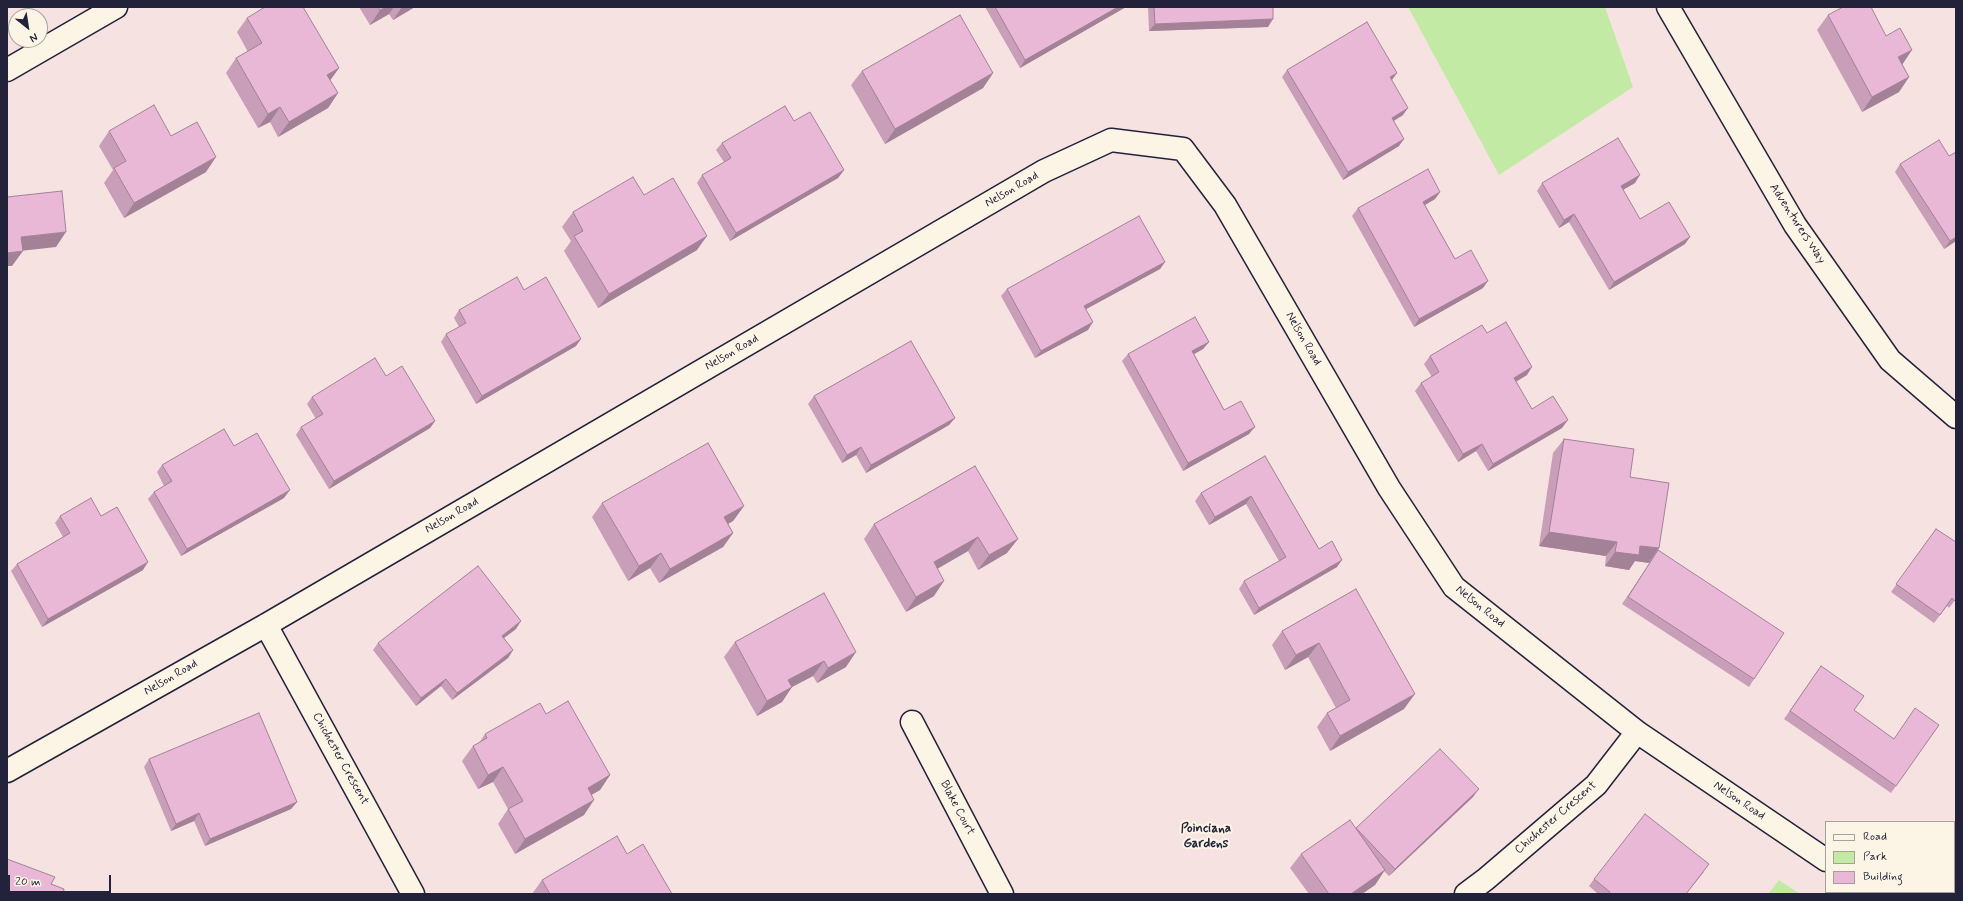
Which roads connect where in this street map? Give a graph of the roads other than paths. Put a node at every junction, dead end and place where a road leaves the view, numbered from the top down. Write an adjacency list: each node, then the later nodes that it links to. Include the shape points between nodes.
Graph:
1 (116, 7): 3 (street)
2 (1668, 7): 4 (street, Adventurers Way, via 1795,225 1890,360)
3 (7, 70)
4 (1956, 416)
5 (266, 624): 7 (street, Nelson Road, via 1044,171 1111,140 1183,149 1225,205 1389,488 1454,587); 8 (street, Nelson Road); 10 (street, Chichester Crescent)
6 (912, 722): 11 (street, Blake Court)
7 (1637, 732): 9 (street, Nelson Road); 12 (street, Chichester Crescent, via 1596,785)
8 (7, 771)
9 (1825, 859)
10 (413, 894)
11 (1002, 894)
12 (1466, 894)

